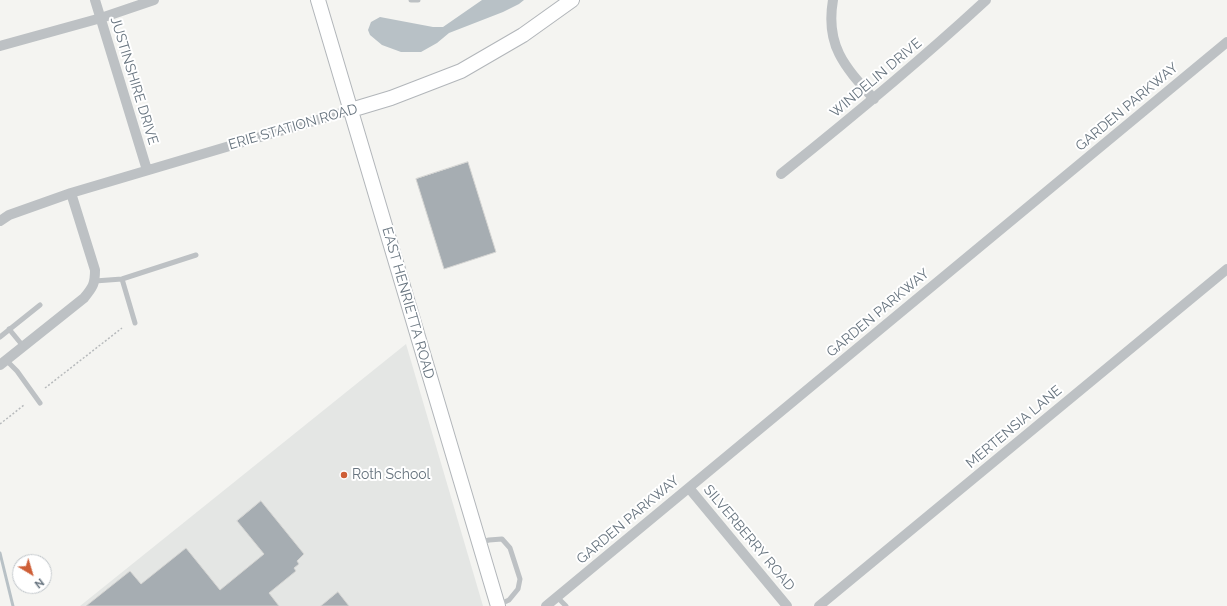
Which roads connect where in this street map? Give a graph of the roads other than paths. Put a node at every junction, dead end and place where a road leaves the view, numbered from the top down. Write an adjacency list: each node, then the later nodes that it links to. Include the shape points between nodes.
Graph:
1 (96, 0): 9 (street, JUSTINSHIRE DRIVE)
2 (154, 0): 9 (street)
3 (318, 0): 13 (main road, EAST HENRIETTA ROAD)
4 (411, 0): 5 (lane)
5 (418, 0)
6 (833, 0): 12 (street, via 832,32 836,48 847,69)
7 (986, 0): 12 (street, WINDELIN DRIVE)
8 (569, 1): 13 (main road, ERIE STATION ROAD, via 523,35 461,72)
9 (101, 18): 11 (street); 14 (street, JUSTINSHIRE DRIVE)
10 (1227, 42): 29 (street, GARDEN PARKWAY)
11 (0, 46)
12 (874, 99): 15 (street, WINDELIN DRIVE)
13 (351, 110): 14 (street, ERIE STATION ROAD); 30 (main road, EAST HENRIETTA ROAD)
14 (147, 170): 16 (street, ERIE STATION ROAD)
15 (782, 174)
16 (71, 193): 17 (street, ERIE STATION ROAD); 21 (street, via 95,270)
17 (0, 221)
18 (196, 255): 20 (lane)
19 (1227, 269): 36 (street, MERTENSIA LANE)
20 (122, 279): 21 (lane); 23 (lane)
21 (95, 281): 26 (street, via 84,298)
22 (40, 305): 24 (lane)
23 (135, 323)
24 (9, 330): 25 (lane); 26 (lane)
25 (0, 337)
26 (23, 346): 27 (street)
27 (3, 362): 28 (lane, via 16,371)
28 (40, 403)
29 (689, 488): 31 (street, GARDEN PARKWAY); 35 (street, SILVERBERRY ROAD)
30 (479, 543): 32 (main road, EAST HENRIETTA ROAD); 32 (lane, via 502,539 510,548 520,579 518,589 509,600)
31 (557, 597): 33 (street, GARDEN PARKWAY); 34 (lane)
32 (498, 605)
33 (546, 606)
34 (566, 606)
35 (787, 606)
36 (819, 606)

